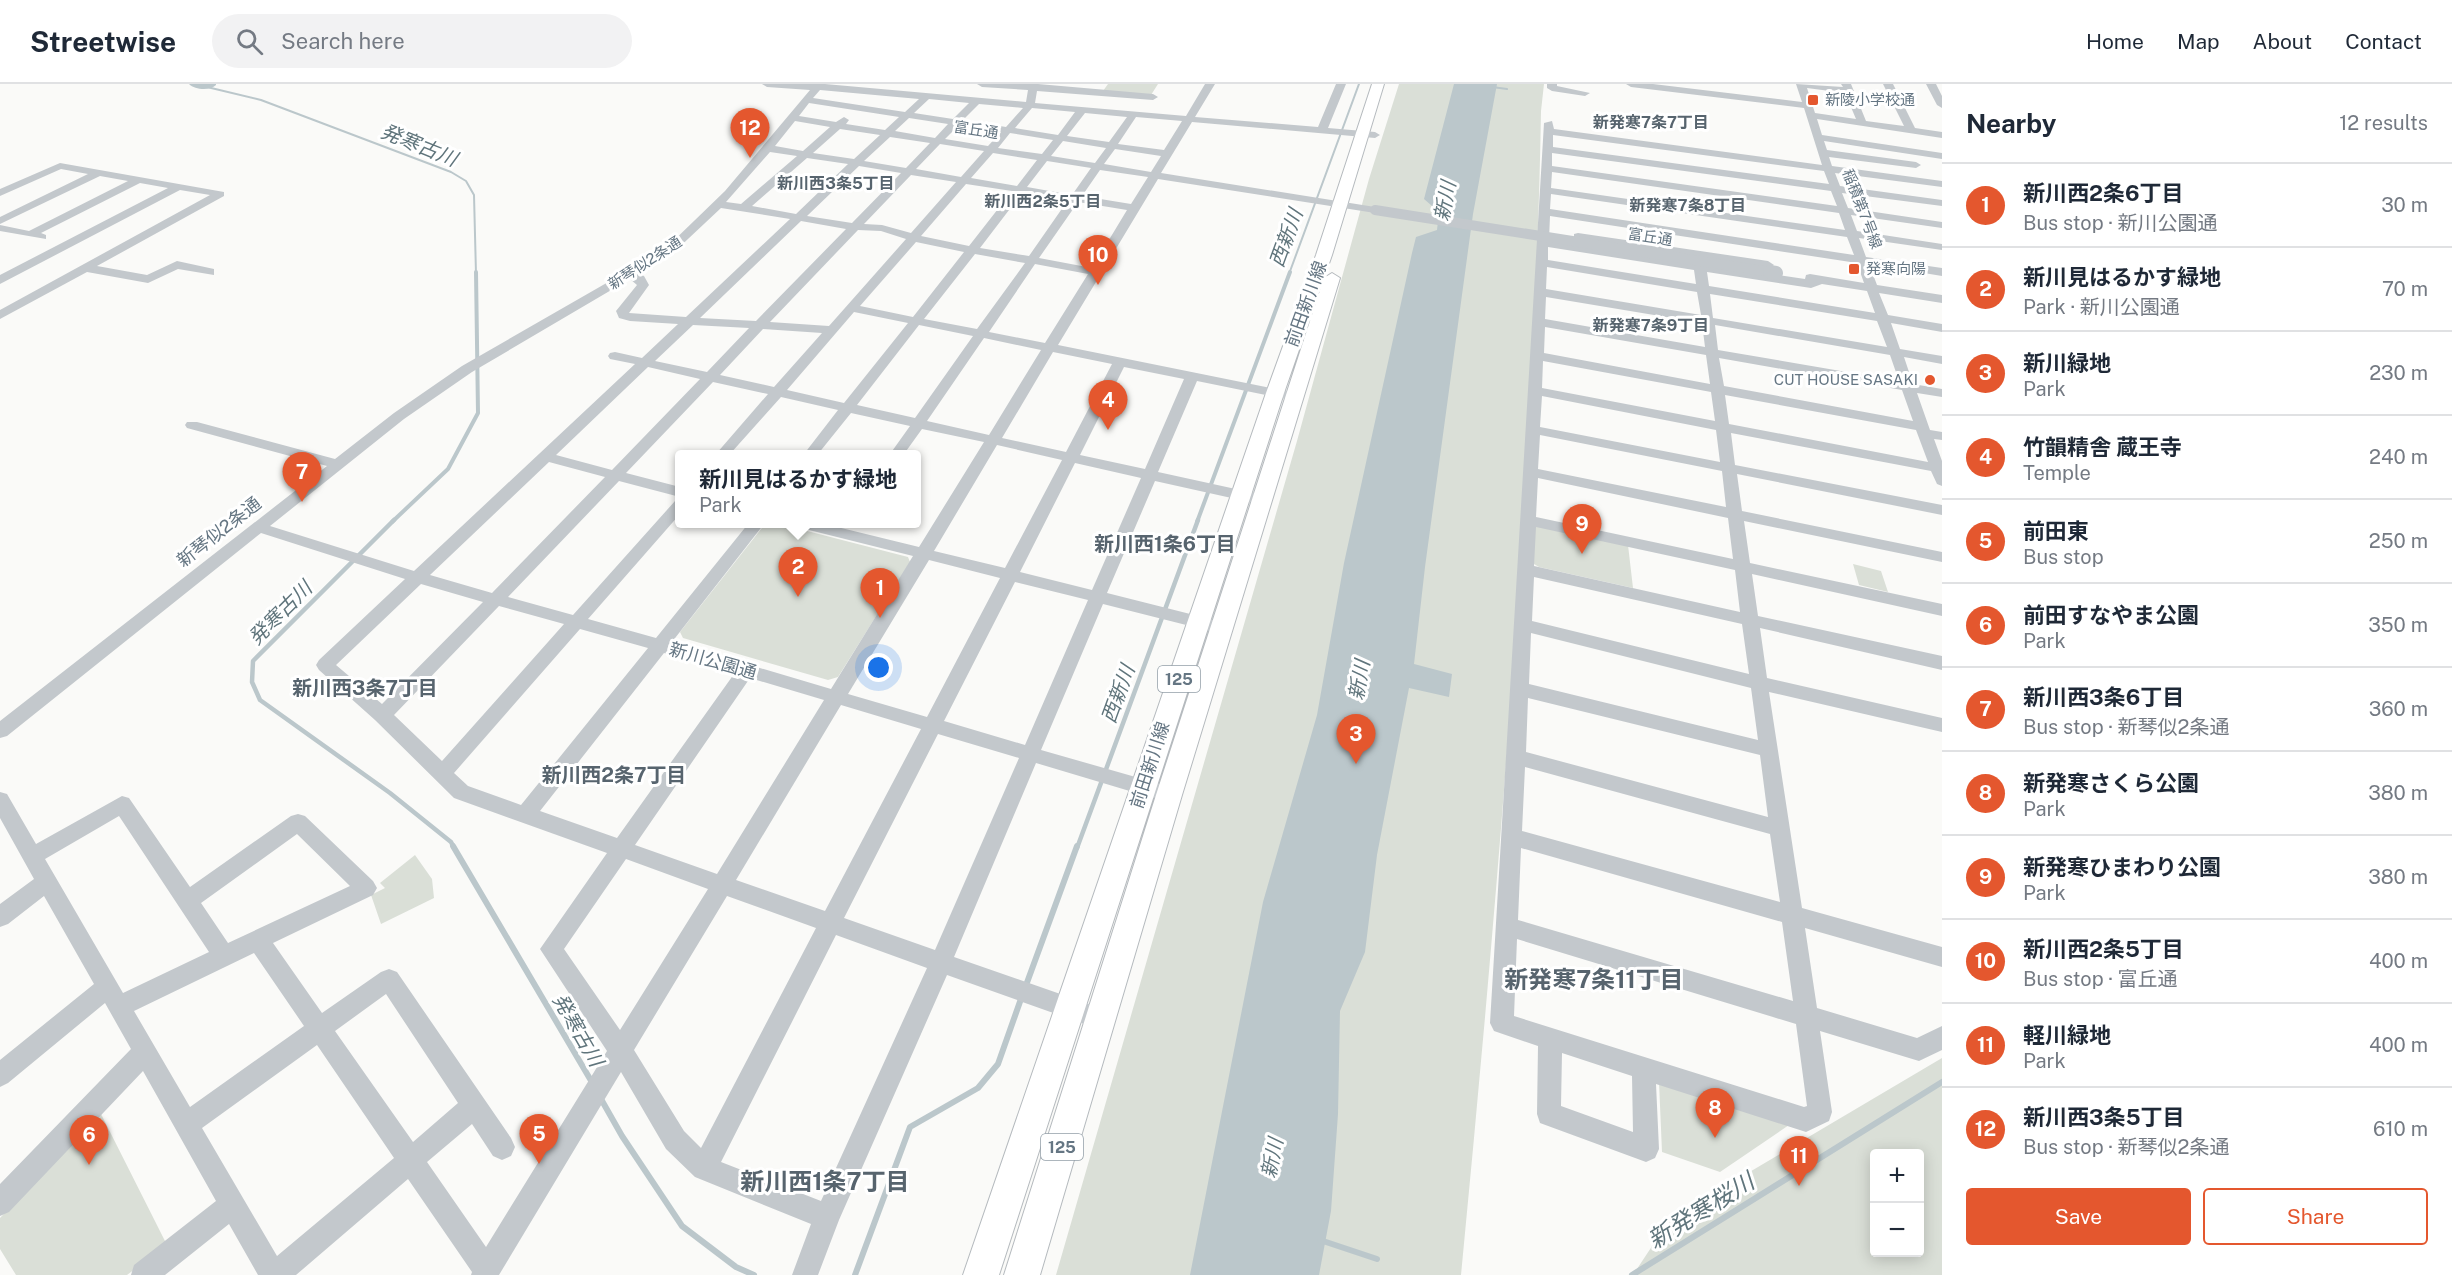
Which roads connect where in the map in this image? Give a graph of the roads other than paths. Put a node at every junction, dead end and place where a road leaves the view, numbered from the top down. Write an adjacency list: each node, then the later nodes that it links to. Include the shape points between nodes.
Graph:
1 (767, 84): 2 (street)
2 (773, 84): 13 (street)
3 (982, 84): 14 (street)
4 (1104, 84): 21 (street)
5 (1210, 84): 34 (street)
6 (1341, 84): 39 (street)
7 (1378, 84): 42 (main road, 前田新川線 / 125)
8 (1391, 84): 42 (main road, 前田新川線 / 125)
9 (1631, 84): 18 (street)
10 (1888, 84): 40 (street)
11 (1930, 84): 12 (street); 27 (street)
12 (1942, 85)
13 (818, 86): 15 (street); 24 (street, 新琴似2条通)
14 (1033, 86): 21 (street); 26 (street)
15 (864, 87): 20 (street)
16 (1848, 88): 19 (street); 36 (street)
17 (1551, 89): 22 (street)
18 (1666, 89): 30 (street)
19 (1800, 89): 30 (street, 稲積第7号線)
20 (877, 92): 23 (street); 28 (street)
21 (1097, 93): 31 (street, via 1156,94)
22 (1585, 93)
23 (927, 96): 25 (street); 32 (street)
24 (806, 100): 28 (street); 33 (street, 新琴似2条通)
25 (977, 100): 26 (street); 35 (street)
26 (1030, 105): 29 (street); 38 (street)
27 (1942, 105)
28 (858, 108): 32 (street); 37 (street)
29 (1082, 110): 31 (street); 45 (street)
30 (1810, 111): 36 (street); 44 (street, 稲積第7号線)
31 (1138, 114): 34 (street); 48 (street)
32 (907, 115): 35 (street); 41 (street)
33 (791, 118): 37 (street, 富丘通); 49 (street, 新琴似2条通)
34 (1190, 119): 39 (street); 54 (street)
35 (955, 122): 38 (street); 46 (street)
36 (1862, 123): 40 (street)
37 (838, 126): 41 (street, 富丘通); 55 (street)
38 (1007, 130): 45 (street); 50 (street)
39 (1325, 130): 42 (street)
40 (1911, 130): 43 (street)
41 (887, 133): 46 (street, 富丘通); 58 (street)
42 (1360, 133): 78 (main road, 前田新川線 / 125)
43 (1942, 135)
44 (1818, 137): 52 (street); 53 (street, 稲積第7号線)
45 (1058, 138): 48 (street); 57 (street)
46 (938, 141): 50 (street, 富丘通); 64 (street)
47 (1682, 145): 51 (street, via 1549,127); 62 (street); 63 (street)
48 (1112, 146): 54 (street); 60 (street)
49 (766, 148): 55 (street); 80 (street, 新琴似2条通)
50 (991, 149): 57 (street, 富丘通); 68 (street)
51 (1548, 149): 61 (street); 62 (street)
52 (1909, 151): 56 (street); 59 (street)
53 (1823, 153): 59 (street); 63 (street, 稲積第7号線)
54 (1168, 154): 66 (street)
55 (806, 155): 58 (street); 81 (street)
56 (1942, 156)
57 (1043, 157): 60 (street, 富丘通); 72 (street)
58 (856, 163): 64 (street); 86 (street)
59 (1916, 165): 69 (street)
60 (1098, 166): 66 (street, 富丘通); 77 (street)
61 (1547, 168): 73 (street); 74 (street)
62 (1686, 168): 74 (street); 75 (street)
63 (1829, 169): 69 (street); 75 (street, 稲積第7号線)
64 (908, 171): 68 (street); 89 (street)
65 (98, 173): 67 (street); 76 (street, via 60,166); 87 (street)
66 (1156, 174): 78 (street, 富丘通); 82 (street)
67 (138, 180): 71 (street); 91 (street)
68 (964, 180): 72 (street); 95 (street)
69 (1924, 182): 70 (street)
70 (1942, 184)
71 (178, 187): 96 (street); 99 (street, via 220,194)
72 (1018, 189): 77 (street); 98 (street)
73 (1546, 189): 83 (street); 85 (street)
74 (1688, 189): 83 (street); 84 (street)
75 (1837, 189): 79 (street); 84 (street, 稲積第7号線)
76 (0, 193)
77 (1075, 198): 82 (street); 100 (street)
78 (1331, 203): 109 (street, 富丘通, bridge); 141 (main road, 前田新川線 / 125, via 1324,255)
79 (1942, 203)
80 (719, 204): 81 (street); 108 (street, 新琴似2条通, via 668,252)
81 (743, 208): 86 (street)
82 (1135, 208): 106 (street)
83 (1691, 210): 92 (street); 93 (street)
84 (1845, 211): 88 (street); 92 (street, 稲積第7号線)
85 (1545, 212): 93 (street); 94 (street)
86 (798, 217): 89 (street); 119 (street)
87 (0, 221)
88 (1942, 225)
89 (855, 227): 95 (street, via 882,228); 123 (street)
90 (0, 228): 91 (street)
91 (31, 234): 96 (street)
92 (1854, 234): 97 (street); 102 (street, 稲積第7号線)
93 (1695, 235): 101 (street); 102 (street)
94 (1544, 237): 101 (street); 103 (street)
95 (913, 238): 98 (street); 116 (street)
96 (72, 243): 99 (street); 110 (street)
97 (1942, 247)
98 (973, 249): 100 (street); 121 (street)
99 (116, 252): 104 (street)
100 (1033, 260): 106 (street); 126 (street)
101 (1699, 260): 109 (street, via 1790,268); 111 (street, via 1811,284); 113 (street)
102 (1863, 260): 107 (street); 112 (street, 稲積第7号線)
103 (1542, 263): 113 (street); 114 (street)
104 (86, 268): 105 (street, via 148,279 177,265); 117 (street)
105 (210, 272)
106 (1097, 272): 127 (street)
107 (1942, 272)
108 (632, 274): 119 (street, via 643,285 622,311 623,315); 156 (street, 新琴似2条通, via 466,369)
109 (1807, 278): 111 (street, 富丘通)
110 (0, 280)
111 (1820, 280): 112 (street, 富丘通)
112 (1872, 288): 115 (street, 富丘通); 118 (street, 稲積第7号線)
113 (1703, 290): 118 (street); 120 (street)
114 (1540, 292): 120 (street); 122 (street)
115 (1942, 299)
116 (852, 308): 121 (street); 125 (street)
117 (0, 315)
118 (1883, 319): 124 (street); 128 (street, 稲積第7号線)
119 (690, 320): 123 (street); 134 (street)
120 (1708, 320): 128 (street); 129 (street)
121 (916, 321): 126 (street); 143 (street)
122 (1539, 322): 129 (street); 131 (street)
123 (760, 325): 125 (street); 136 (street)
124 (1942, 328)
125 (833, 330): 140 (street)
126 (981, 334): 127 (street); 144 (street)
127 (1050, 348): 133 (street); 150 (street)
128 (1896, 352): 132 (street); 137 (street, 稲積第7号線)
129 (1712, 353): 137 (street); 138 (street)
130 (615, 356): 134 (street)
131 (1538, 356): 138 (street); 139 (street)
132 (1942, 360)
133 (1120, 362): 135 (street); 155 (street)
134 (645, 363): 136 (street); 154 (street)
135 (1192, 376): 141 (street); 161 (street)
136 (710, 378): 140 (street); 160 (street)
137 (1908, 387): 142 (street); 147 (street, 稲積第7号線)
138 (1717, 388): 146 (street); 147 (street)
139 (1536, 391): 146 (street); 148 (street)
140 (778, 393): 143 (street); 151 (street)
141 (1275, 393): 163 (main road, 前田新川線 / 125)
142 (1942, 393)
143 (848, 407): 144 (street); 152 (street)
144 (919, 424): 150 (street); 153 (street)
145 (192, 425): 156 (street)
146 (1722, 427): 157 (street); 159 (street)
147 (1923, 429): 149 (street); 159 (street, 稲積第7号線)
148 (1534, 430): 157 (street); 158 (street)
149 (1942, 436)
150 (994, 440): 155 (street); 171 (street)
151 (727, 450)
152 (814, 450)
153 (900, 450)
154 (546, 457): 160 (street); 176 (street)
155 (1071, 457): 161 (street); 175 (street)
156 (337, 464): 168 (street, 新琴似2条通)
157 (1728, 469): 165 (street); 166 (street)
158 (1531, 472): 166 (street); 167 (street)
159 (1940, 473)
160 (616, 475): 162 (street); 178 (street)
161 (1149, 475): 163 (street); 177 (street)
162 (675, 491)
163 (1241, 495): 182 (main road, 前田新川線 / 125); 184 (main road, 前田新川線 / 125)
164 (675, 510): 181 (street)
165 (1942, 510)
166 (1735, 515): 172 (street); 173 (street)
167 (1529, 520): 173 (street); 174 (street)
168 (257, 527): 176 (street, 新川公園通); 194 (street, 新琴似2条通)
169 (753, 528): 185 (street)
170 (846, 528): 171 (street)
171 (925, 554): 175 (street); 190 (street)
172 (1942, 557)
173 (1742, 565): 179 (street); 180 (street)
174 (1526, 570): 180 (street); 183 (street)
175 (1010, 575): 177 (street); 193 (street)
176 (419, 578): 178 (street, 新川公園通); 191 (street, via 325,666)
177 (1097, 597): 182 (street); 196 (street)
178 (496, 599): 181 (street, 新川公園通); 191 (street)
179 (1942, 610)
180 (1750, 620): 186 (street); 188 (street)
181 (577, 622): 185 (street, 新川公園通); 198 (street)
182 (1198, 622): 184 (street); 199 (main road, 前田新川線 / 125)
183 (1523, 625): 188 (street); 189 (street)
184 (1222, 629): 200 (main road, 前田新川線 / 125)
185 (659, 645): 187 (street, 新川公園通); 202 (street)
186 (1942, 663)
187 (746, 671): 190 (street, 新川公園通); 206 (street)
188 (1759, 683): 192 (street); 195 (street)
189 (1520, 689): 195 (street); 197 (street)
190 (837, 698): 193 (street, 新川公園通); 209 (street)
191 (382, 715): 198 (street)
192 (1942, 725)
193 (932, 726): 196 (street, 新川公園通); 213 (street)
194 (0, 731)
195 (1768, 750): 203 (street)
196 (1030, 754): 199 (street, 新川公園通); 218 (street)
197 (1516, 757): 203 (street); 205 (street)
198 (443, 773): 202 (street, via 461,792)
199 (1143, 787): 200 (street, 新川公園通); 220 (main road, 前田新川線 / 125)
200 (1169, 795): 222 (main road, 前田新川線 / 125)
201 (0, 800): 204 (street)
202 (526, 814): 206 (street)
203 (1779, 828): 211 (street)
204 (8, 830): 207 (street)
205 (1512, 837): 211 (street); 214 (street)
206 (621, 849): 209 (street); 227 (street, via 551,950)
207 (33, 856): 208 (street); 210 (street, via 122,804)
208 (47, 881): 212 (street); 219 (street)
209 (724, 884): 213 (street); 227 (street)
210 (186, 901): 215 (street, via 298,822 366,888); 216 (street)
211 (1792, 915): 217 (street); 221 (street)
212 (0, 917)
213 (831, 923): 218 (street); 234 (street)
214 (1508, 926): 221 (street); 225 (street, via 1502,1023)
215 (259, 941): 216 (street); 223 (street)
216 (225, 957): 219 (street)
217 (1941, 961)
218 (941, 962): 220 (street); 237 (street)
219 (113, 997): 226 (street); 229 (street)
220 (1071, 1007): 222 (street); 242 (main road, 前田新川線 / 125)
221 (1806, 1016): 224 (street, via 1919,1050); 228 (street, via 1820,1112 1806,1120)
222 (1101, 1019): 243 (main road, 前田新川線 / 125)
223 (318, 1029): 230 (street, via 389,979); 231 (street); 233 (street)
224 (1942, 1037)
225 (1550, 1038): 228 (street); 228 (street, via 1549,1114 1646,1149)
226 (145, 1051): 231 (street); 235 (street)
227 (618, 1059): 234 (street, via 675,1140); 238 (street)
228 (1644, 1068)
229 (0, 1075)
230 (474, 1106): 232 (street); 233 (street)
231 (187, 1124): 236 (street)
232 (502, 1147)
233 (411, 1161): 238 (street); 240 (street)
234 (704, 1168): 237 (street)
235 (0, 1203)
236 (233, 1204): 239 (street); 240 (street)
237 (828, 1217): 241 (street)
238 (486, 1273)
239 (144, 1275)
240 (274, 1275)
241 (805, 1275)
242 (981, 1275)
243 (1022, 1275)

